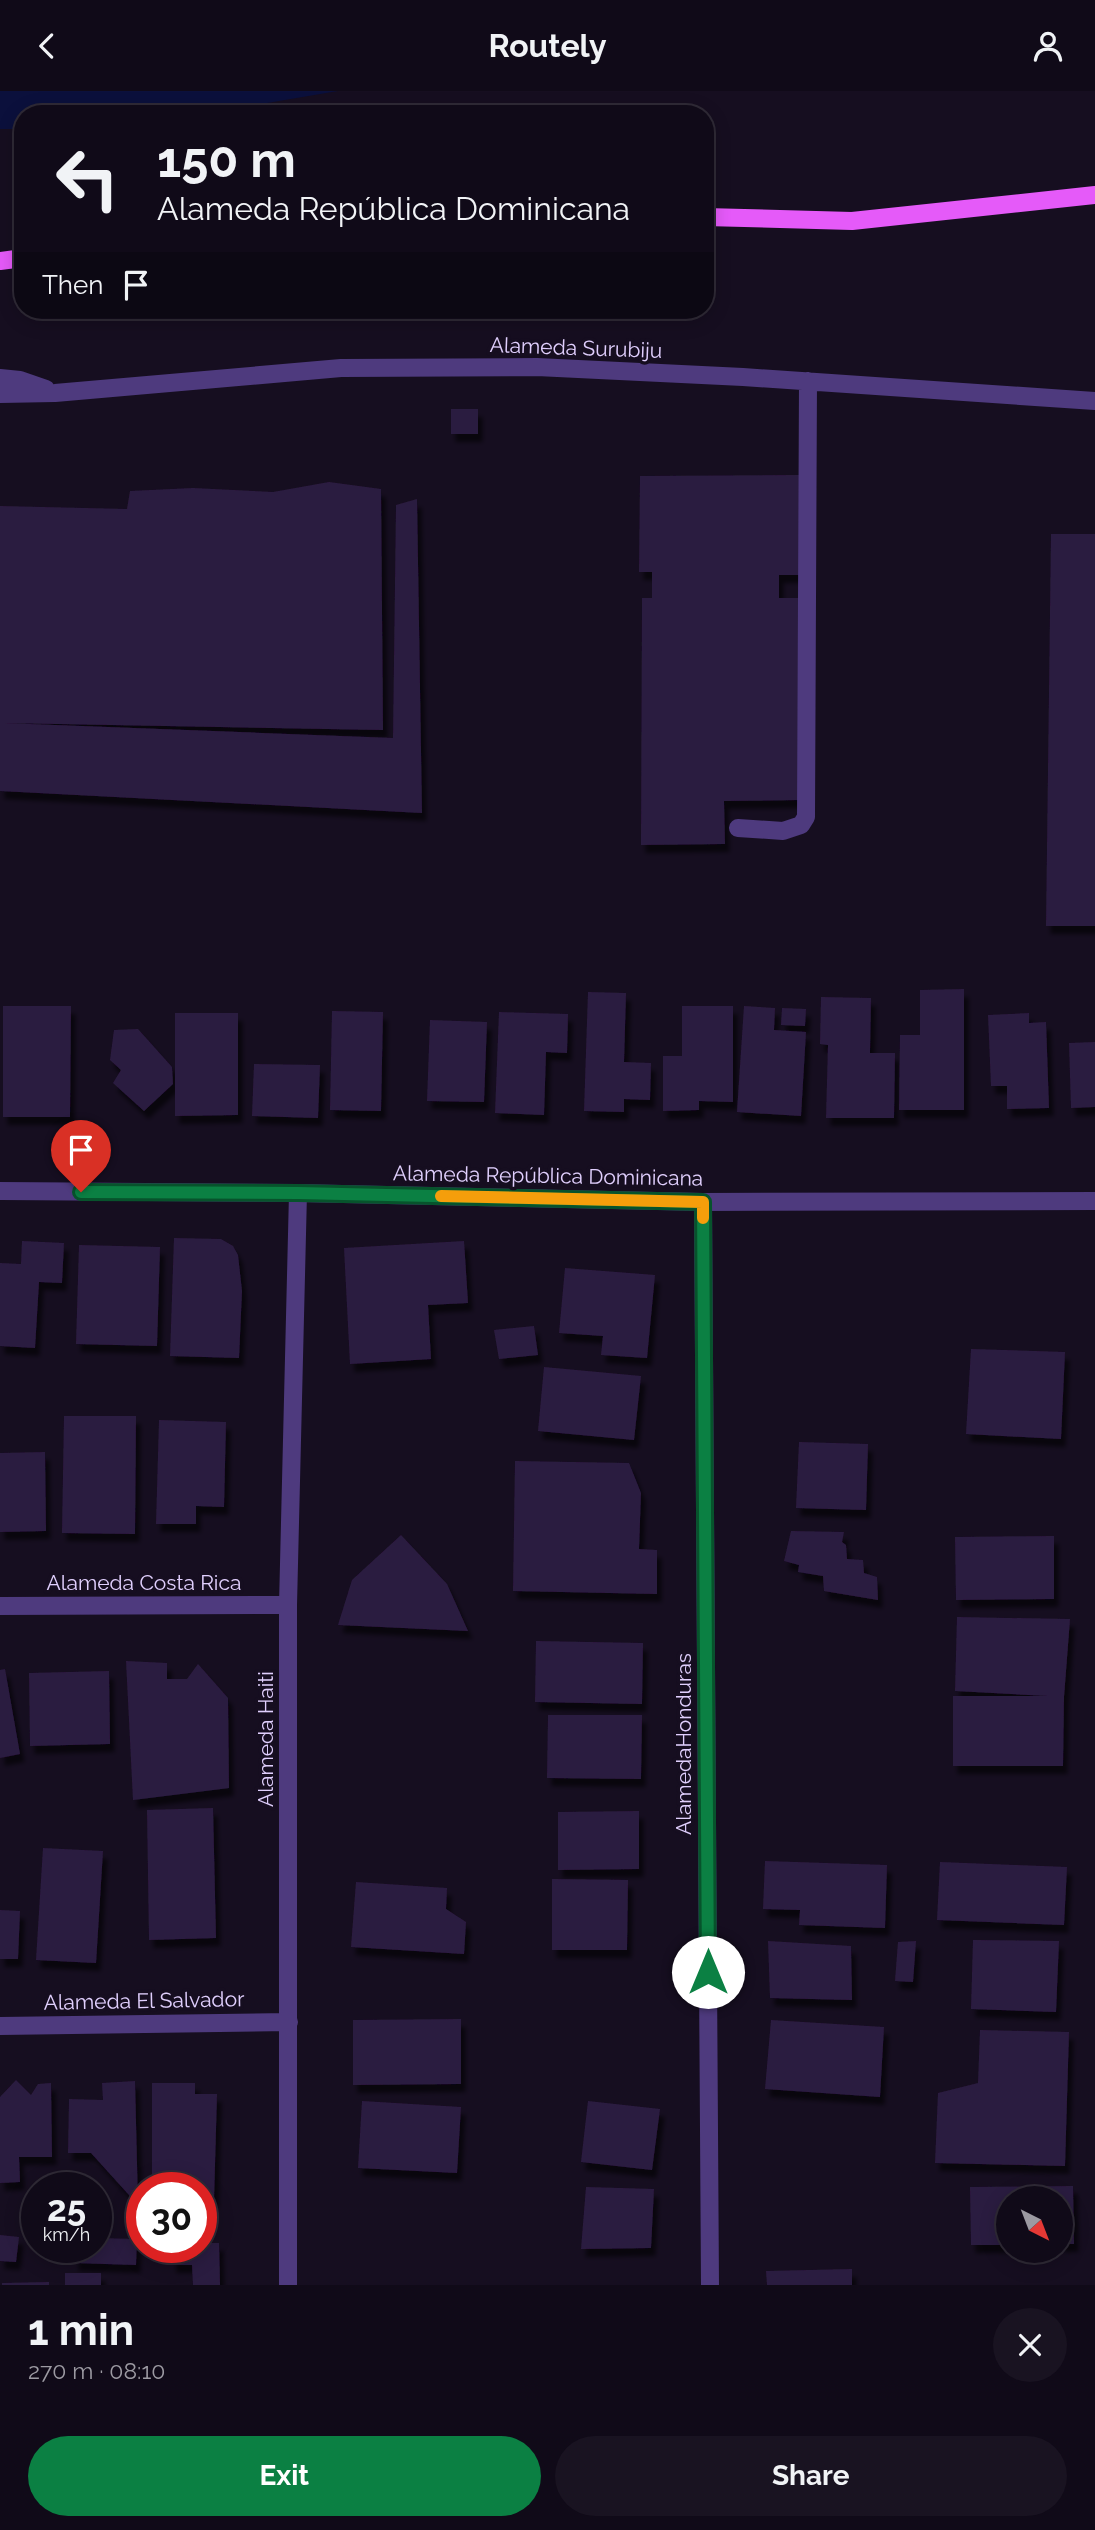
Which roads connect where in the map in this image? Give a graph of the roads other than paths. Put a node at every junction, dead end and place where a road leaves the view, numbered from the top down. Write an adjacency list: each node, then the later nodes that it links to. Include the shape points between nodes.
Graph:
1 (1095, 195): 2 (main road, via 852,221)
2 (714, 217)
3 (0, 378): 5 (street, Alameda Surubiju)
4 (808, 381): 5 (street, Alameda Surubiju, via 537,367 341,368); 7 (street, Alameda Surubiju); 8 (street, via 806,817 801,825 783,831)
5 (55, 393): 6 (street, Alameda Surubiju)
6 (0, 394)
7 (1095, 401)
8 (738, 828)
9 (0, 1191): 10 (street, Alameda República Dominicana)
10 (298, 1193): 12 (street, Alameda República Dominicana); 13 (street, Alameda Haiti)
11 (1095, 1201): 12 (street, Alameda República Dominicana)
12 (703, 1202): 18 (street, AlamedaHonduras)
13 (288, 1605): 14 (street, Alameda Costa Rica); 15 (street, Alameda Haiti)
14 (0, 1606)
15 (289, 2022): 16 (street, Alameda El Salvador); 17 (street, Alameda Haiti)
16 (0, 2026)
17 (288, 2285)
18 (710, 2285)

